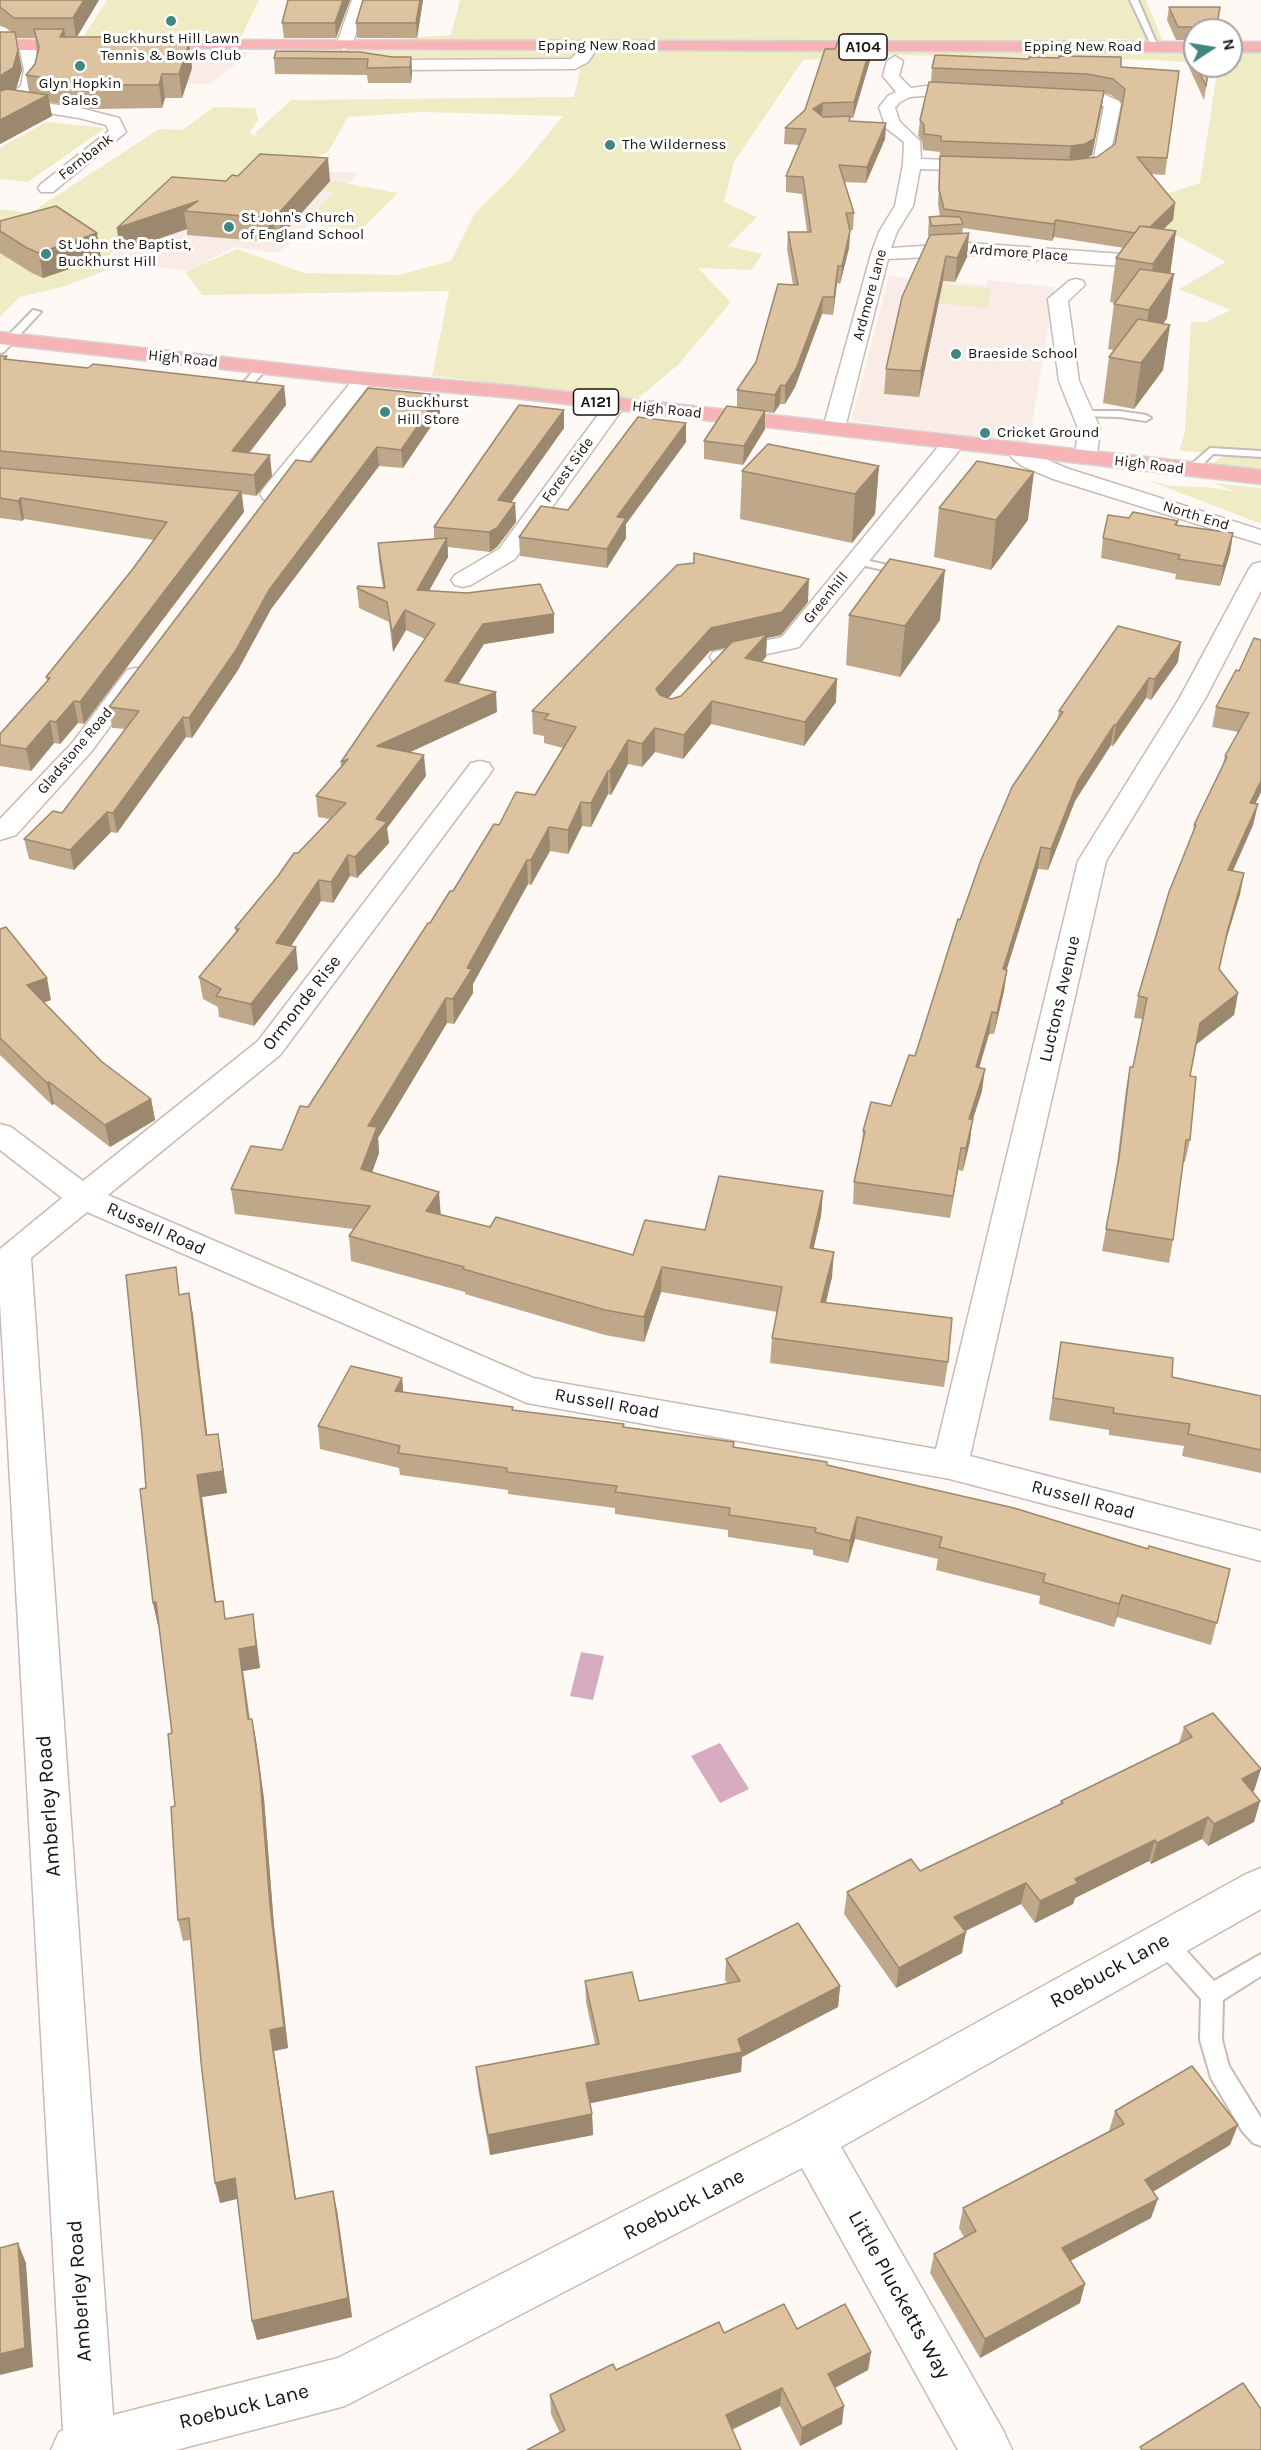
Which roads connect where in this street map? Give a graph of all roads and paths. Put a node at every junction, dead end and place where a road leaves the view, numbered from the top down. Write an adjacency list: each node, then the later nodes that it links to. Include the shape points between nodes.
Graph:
1 (359, 0): 8 (street)
2 (1134, 0): 10 (lane)
3 (0, 33): 4 (street)
4 (14, 45): 5 (main road); 18 (street, via 32,70 24,93)
5 (96, 45)
6 (130, 45): 7 (main road, Epping New Road / A104, via 150,49)
7 (277, 46): 8 (main road, Epping New Road / A104); 9 (street, via 281,60 361,60 393,65 574,64)
8 (344, 46): 9 (main road, Epping New Road / A104)
9 (591, 46): 10 (main road, Epping New Road / A104)
10 (1156, 47): 11 (main road, Epping New Road / A104)
11 (1183, 47)
12 (1243, 47): 13 (main road)
13 (1261, 47)
14 (895, 61): 15 (street, via 891,76)
15 (907, 93): 16 (street); 19 (street, via 887,107)
16 (992, 93)
17 (1039, 95): 23 (street, via 1085,97 1113,104 1102,160 1088,167)
18 (4, 105): 24 (street, Fernbank, via 80,113 112,122 118,132)
19 (892, 124): 20 (street); 21 (street, Ardmore Lane, via 912,141)
20 (872, 125)
21 (912, 164): 22 (street); 25 (street, Ardmore Lane, via 904,206)
22 (1002, 166)
23 (1047, 168)
24 (47, 188)
25 (880, 254): 26 (street, Ardmore Place, via 970,249); 38 (street, Ardmore Lane)
26 (1122, 260)
27 (1076, 285): 36 (street, via 1058,299 1069,381)
28 (36, 312): 29 (lane)
29 (4, 342): 32 (main road, High Road / A121)
30 (0, 359): 31 (lane)
31 (12, 360)
32 (262, 368): 33 (main road, High Road / A121); 34 (lane, via 245,387)
33 (364, 379): 35 (main road, High Road / A121); 47 (street)
34 (222, 385)
35 (616, 404): 38 (main road, High Road / A121); 52 (street, Forest Side, via 507,554)
36 (1084, 414): 37 (lane); 42 (street, via 1089,428)
37 (1146, 418)
38 (834, 428): 39 (main road, High Road / A121)
39 (954, 442): 40 (main road, High Road / A121); 49 (street, Greenhill)
40 (1022, 450): 42 (main road, High Road / A121); 46 (street, North End, via 1020,453 1030,461)
41 (1261, 454): 44 (lane, via 1210,451)
42 (1086, 457): 43 (main road, High Road / A121)
43 (1137, 464): 44 (main road, High Road / A121); 46 (street)
44 (1191, 470): 45 (main road, High Road / A121)
45 (1261, 477)
46 (1131, 496): 48 (street, North End)
47 (257, 507)
48 (1261, 537)
49 (856, 561): 51 (lane); 54 (street, Greenhill, via 789,642 721,658)
50 (1261, 569): 59 (street, Luctons Avenue, via 1192,699 1092,861)
51 (897, 570)
52 (463, 580)
53 (151, 654): 56 (street, Gladstone Road, via 82,747)
54 (706, 673)
55 (480, 769): 58 (street, Ormonde Rise, via 269,1048)
56 (0, 832)
57 (0, 1134): 58 (street, Russell Road)
58 (83, 1197): 59 (street, Russell Road, via 527,1390); 67 (street, Amberley Road, via 14,1254)
59 (950, 1465): 60 (street, Russell Road)
60 (1261, 1546)
61 (1261, 1887): 62 (street, Roebuck Lane)
62 (1163, 1941): 64 (lane); 66 (street, Roebuck Lane)
63 (1261, 1964): 64 (lane)
64 (1212, 1995): 65 (lane, via 1211,2040 1219,2070)
65 (1261, 2135)
66 (811, 2139): 67 (street, Roebuck Lane, via 345,2382); 68 (street, Little Plucketts Way)
67 (83, 2448)
68 (986, 2450)

